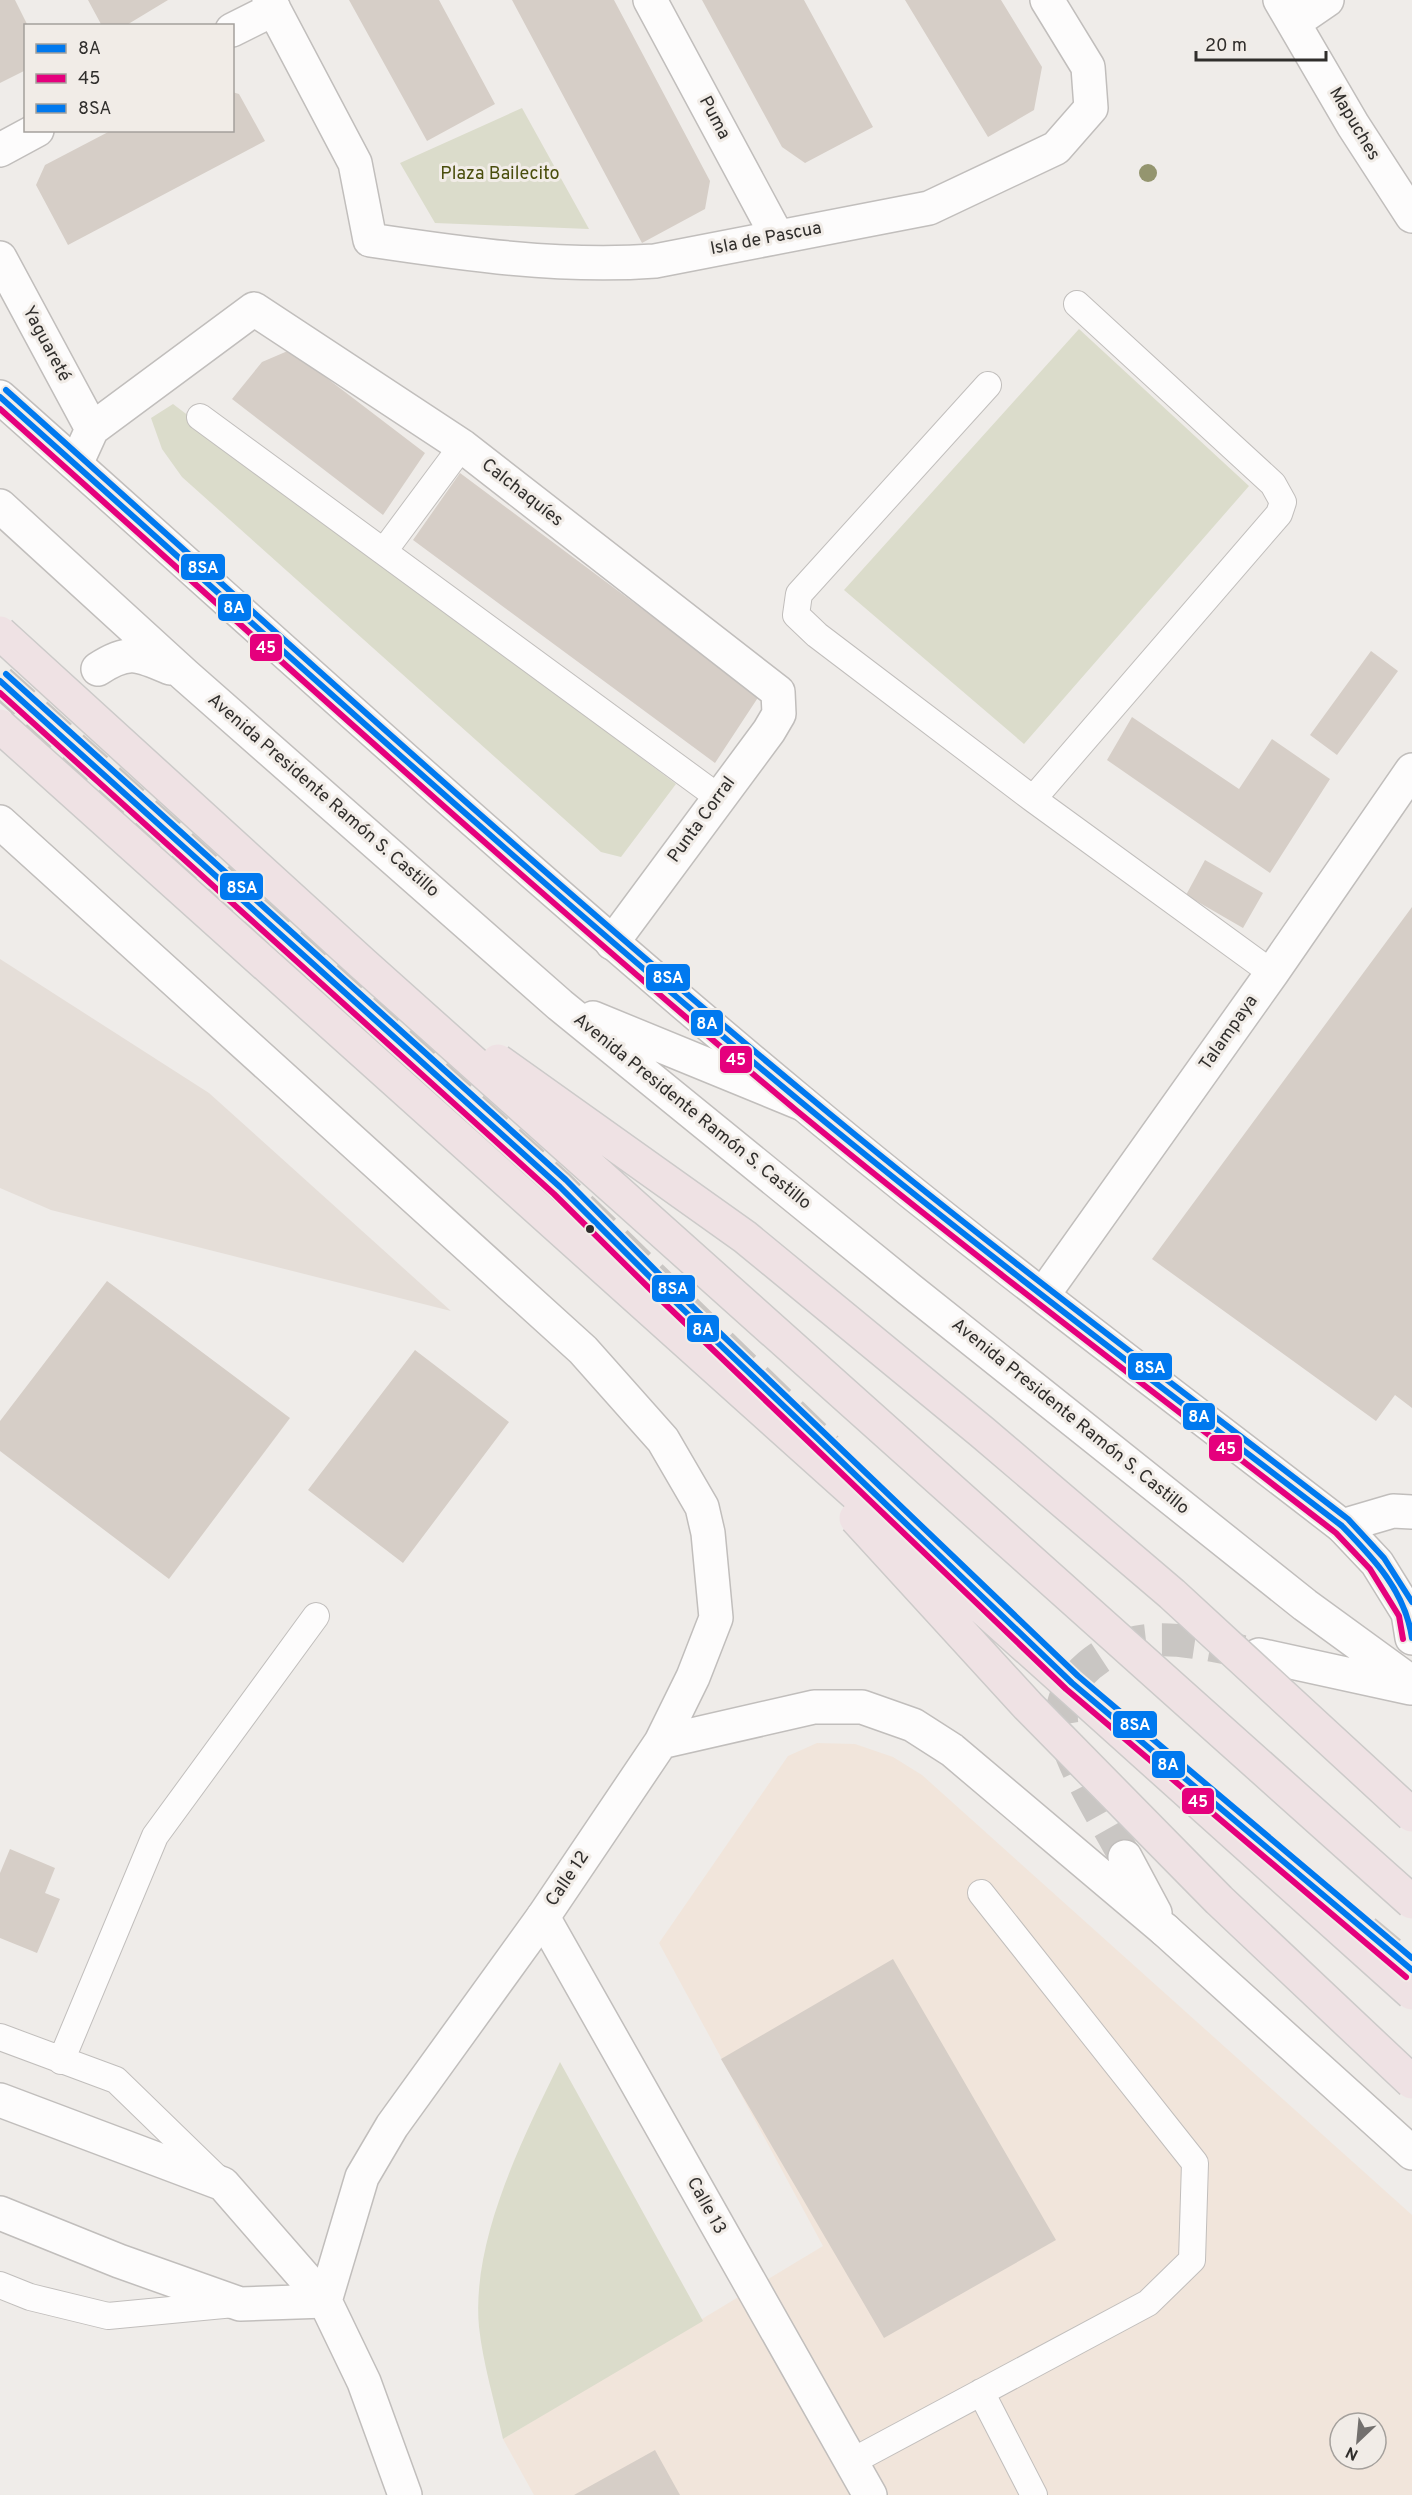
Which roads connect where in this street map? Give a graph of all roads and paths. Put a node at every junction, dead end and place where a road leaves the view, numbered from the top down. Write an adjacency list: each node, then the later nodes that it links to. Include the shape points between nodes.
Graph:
1 (651, 0): 10 (street, Puma)
2 (1047, 0): 10 (street, Isla de Pascua, via 1088,67 1091,108 1056,148 929,208)
3 (1327, 0): 5 (street)
4 (272, 5): 6 (street); 10 (street, Isla de Pascua, via 355,163 370,240 524,260 624,263 656,261)
5 (1288, 11): 9 (street, Mapuches, via 1353,125)
6 (234, 29)
7 (33, 132): 8 (street)
8 (0, 150)
9 (1412, 216)
10 (777, 236)
11 (0, 258): 16 (street, Yaguareté)
12 (1077, 304): 28 (lane, via 1273,484 1283,502 1279,514)
13 (988, 385): 28 (lane, via 799,594 796,615)
14 (0, 397): 18 (street)
15 (200, 417): 20 (lane)
16 (92, 429): 17 (street, Calchaquíes, via 254,309); 18 (street)
17 (462, 446): 20 (lane); 24 (street, Calchaquíes)
18 (76, 464): 30 (street)
19 (0, 506): 23 (street, Avenida Presidente Ramón S. Castillo)
20 (384, 551): 27 (lane)
21 (0, 633): 31 (highway, bridge)
22 (98, 669): 23 (street, via 116,657 132,654)
23 (185, 675): 33 (street, Avenida Presidente Ramón S. Castillo)
24 (778, 692): 27 (street, Punta Corral, via 779,714)
25 (0, 726): 36 (highway, bridge)
26 (1412, 770): 32 (street, Talampaya)
27 (718, 797): 30 (street, Punta Corral)
28 (1033, 800): 32 (lane)
29 (0, 822): 44 (street, Calle 12, via 566,1333 629,1398 663,1440 702,1507 717,1618)
30 (612, 943): 34 (street)
31 (362, 963): 45 (highway, bridge, via 745,1237 1173,1594); 48 (highway, bridge)
32 (1272, 973): 35 (street, Talampaya)
33 (560, 1005): 34 (street); 42 (street, Avenida Presidente Ramón S. Castillo, via 1278,1583)
34 (802, 1104): 35 (street)
35 (1043, 1294): 38 (street)
36 (721, 1371): 51 (highway, bridge); 54 (highway, bridge, via 1028,1706 1219,1900)
37 (1412, 1512): 38 (street, via 1393,1511)
38 (1342, 1526): 40 (street, via 1383,1574 1408,1613)
39 (315, 1616): 53 (lane, via 155,1836)
40 (1412, 1638)
41 (1259, 1655): 43 (street)
42 (1412, 1683)
43 (1412, 1689)
44 (661, 1742): 49 (street, Calle 12); 50 (street, via 814,1707 862,1707 913,1725 952,1750)
45 (1412, 1815)
46 (1125, 1857): 50 (street)
47 (981, 1893): 62 (lane, via 1195,2163 1192,2260 1148,2302)
48 (1412, 1902)
49 (543, 1917): 60 (street, Calle 12, via 392,2126 362,2176); 63 (street, Calle 13)
50 (1165, 1930): 56 (street)
51 (1412, 1994)
52 (0, 2037): 53 (lane)
53 (61, 2061): 57 (lane, via 116,2080)
54 (1412, 2082)
55 (0, 2100): 57 (street)
56 (1412, 2153)
57 (223, 2184): 60 (street)
58 (0, 2213): 61 (street)
59 (0, 2285): 61 (lane, via 30,2297 108,2316)
60 (325, 2301): 61 (street); 64 (street, via 364,2382)
61 (240, 2304)
62 (981, 2392): 63 (lane); 66 (lane)
63 (851, 2462): 65 (street, Calle 13)
64 (405, 2495)
65 (870, 2495)
66 (1034, 2495)

